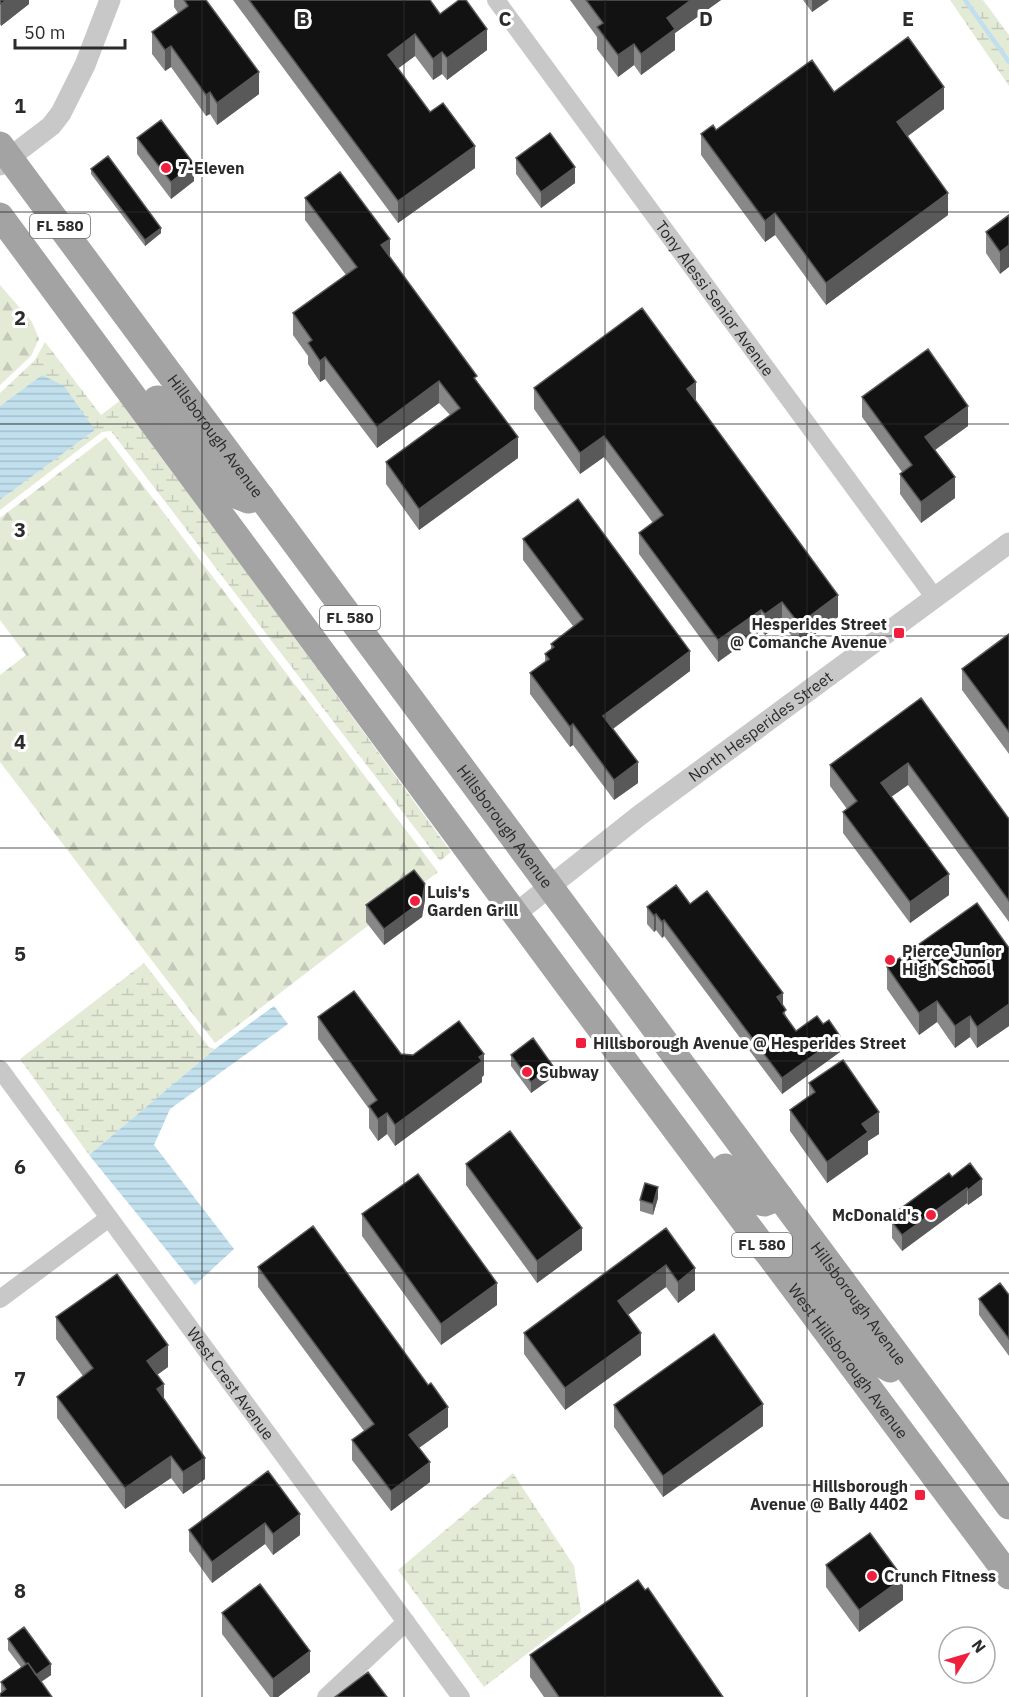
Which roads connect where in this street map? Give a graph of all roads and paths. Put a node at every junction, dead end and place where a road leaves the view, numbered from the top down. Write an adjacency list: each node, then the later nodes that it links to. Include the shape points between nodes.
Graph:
1 (110, 0): 3 (street, via 61,113 51,126)
2 (496, 0): 8 (street, Tony Alessi Senior Avenue)
3 (3, 156): 6 (main road, Hillsborough Avenue / FL 580)
4 (0, 216): 5 (main road, FL 580)
5 (123, 382): 6 (main road, via 138,384 154,394 231,490 248,500); 10 (main road, FL 580)
6 (261, 497): 9 (main road, Hillsborough Avenue / FL 580)
7 (1009, 543): 8 (street, North Hesperides Street)
8 (935, 598): 9 (street, North Hesperides Street, via 640,815)
9 (550, 887): 10 (street, North Hesperides Street); 13 (main road, Hillsborough Avenue / FL 580)
10 (515, 914): 12 (main road, West Hillsborough Avenue / FL 580)
11 (0, 1069): 14 (street, West Crest Avenue)
12 (639, 1080): 13 (main road, via 682,1109 752,1200 764,1203); 15 (main road, West Hillsborough Avenue / FL 580)
13 (780, 1197): 17 (main road, Hillsborough Avenue / FL 580)
14 (109, 1218): 16 (street); 22 (street, West Crest Avenue)
15 (765, 1250): 17 (main road, via 788,1248 797,1254 880,1364); 18 (main road, West Hillsborough Avenue / FL 580)
16 (0, 1299)
17 (920, 1386): 19 (main road, Hillsborough Avenue / FL 580)
18 (896, 1424): 20 (main road, via 921,1431); 21 (main road, West Hillsborough Avenue / FL 580)
19 (1009, 1506)
20 (1009, 1544)
21 (1009, 1576)
22 (406, 1622): 23 (street); 24 (street, West Crest Avenue)
23 (326, 1697)
24 (461, 1697)

